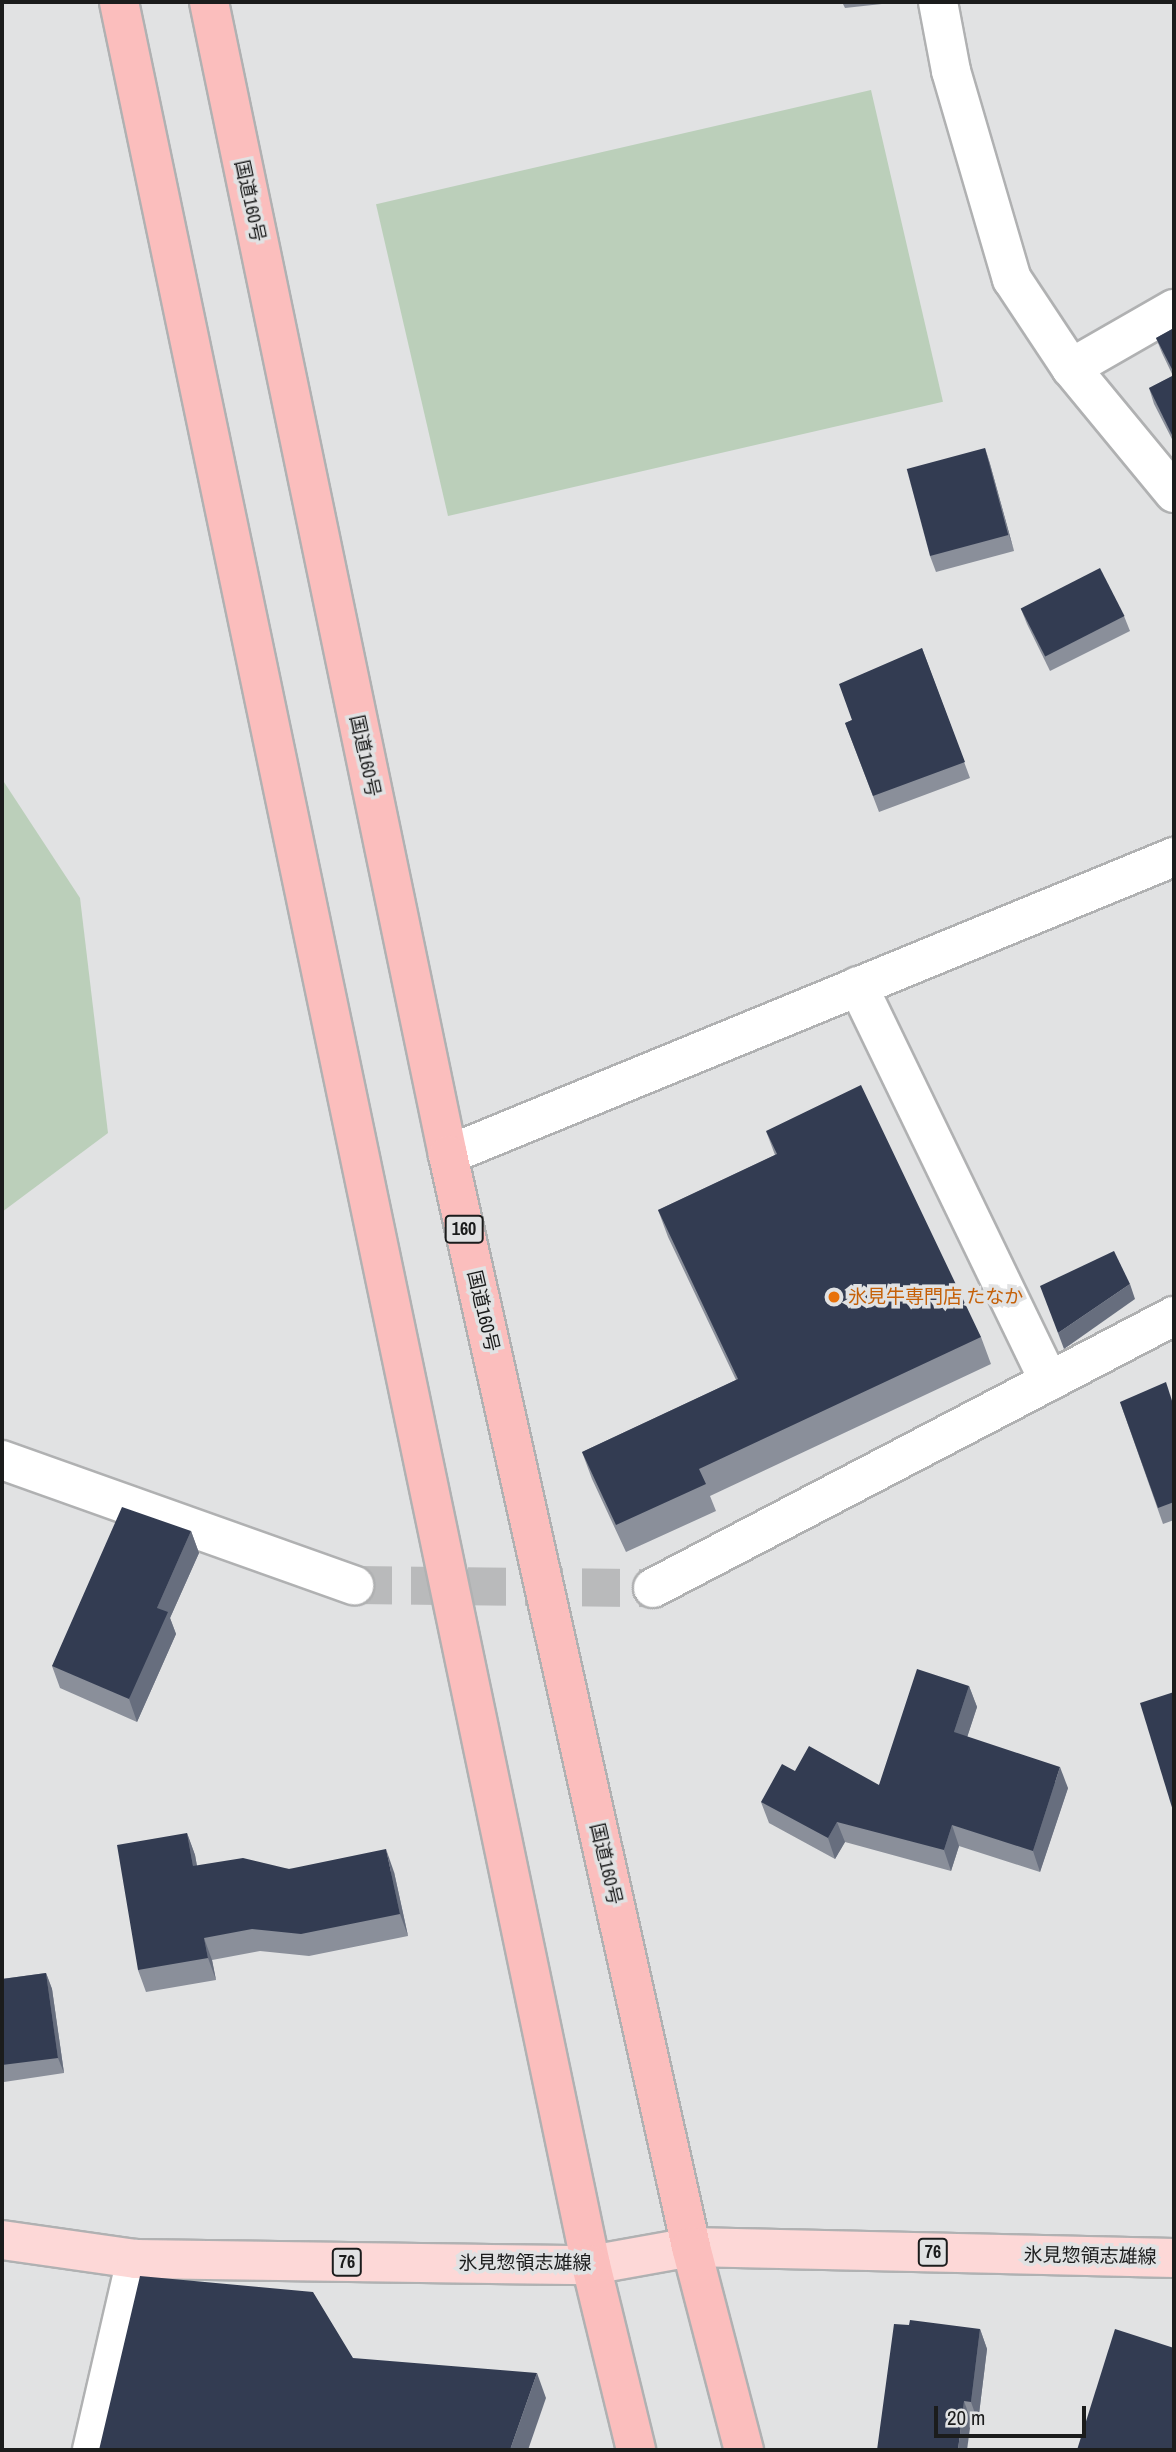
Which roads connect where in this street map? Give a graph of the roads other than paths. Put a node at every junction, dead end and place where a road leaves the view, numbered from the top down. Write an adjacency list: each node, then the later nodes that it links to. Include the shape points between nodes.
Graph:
1 (119, 2): 19 (highway)
2 (209, 2): 9 (highway, 国道160号 / 160)
3 (938, 2): 5 (street, via 951,71 1012,279)
4 (1174, 309): 5 (street)
5 (1070, 368): 6 (street)
6 (1174, 493)
7 (1174, 857): 8 (street)
8 (858, 986): 9 (street); 11 (street)
9 (448, 1155): 16 (highway, 国道160号 / 160)
10 (1174, 1316): 11 (street)
11 (1049, 1381): 14 (street)
12 (2, 1460): 13 (street)
13 (354, 1585)
14 (653, 1588)
15 (2, 2240): 18 (main road, 氷見惣領志雄線 / 76)
16 (691, 2247): 17 (main road, 氷見惣領志雄線 / 76); 19 (main road, 氷見惣領志雄線 / 76); 22 (highway, 国道160号 / 160)
17 (1174, 2258)
18 (136, 2259): 19 (main road, 氷見惣領志雄線 / 76); 20 (street)
19 (591, 2265): 21 (highway)
20 (92, 2450)
21 (636, 2450)
22 (744, 2450)

